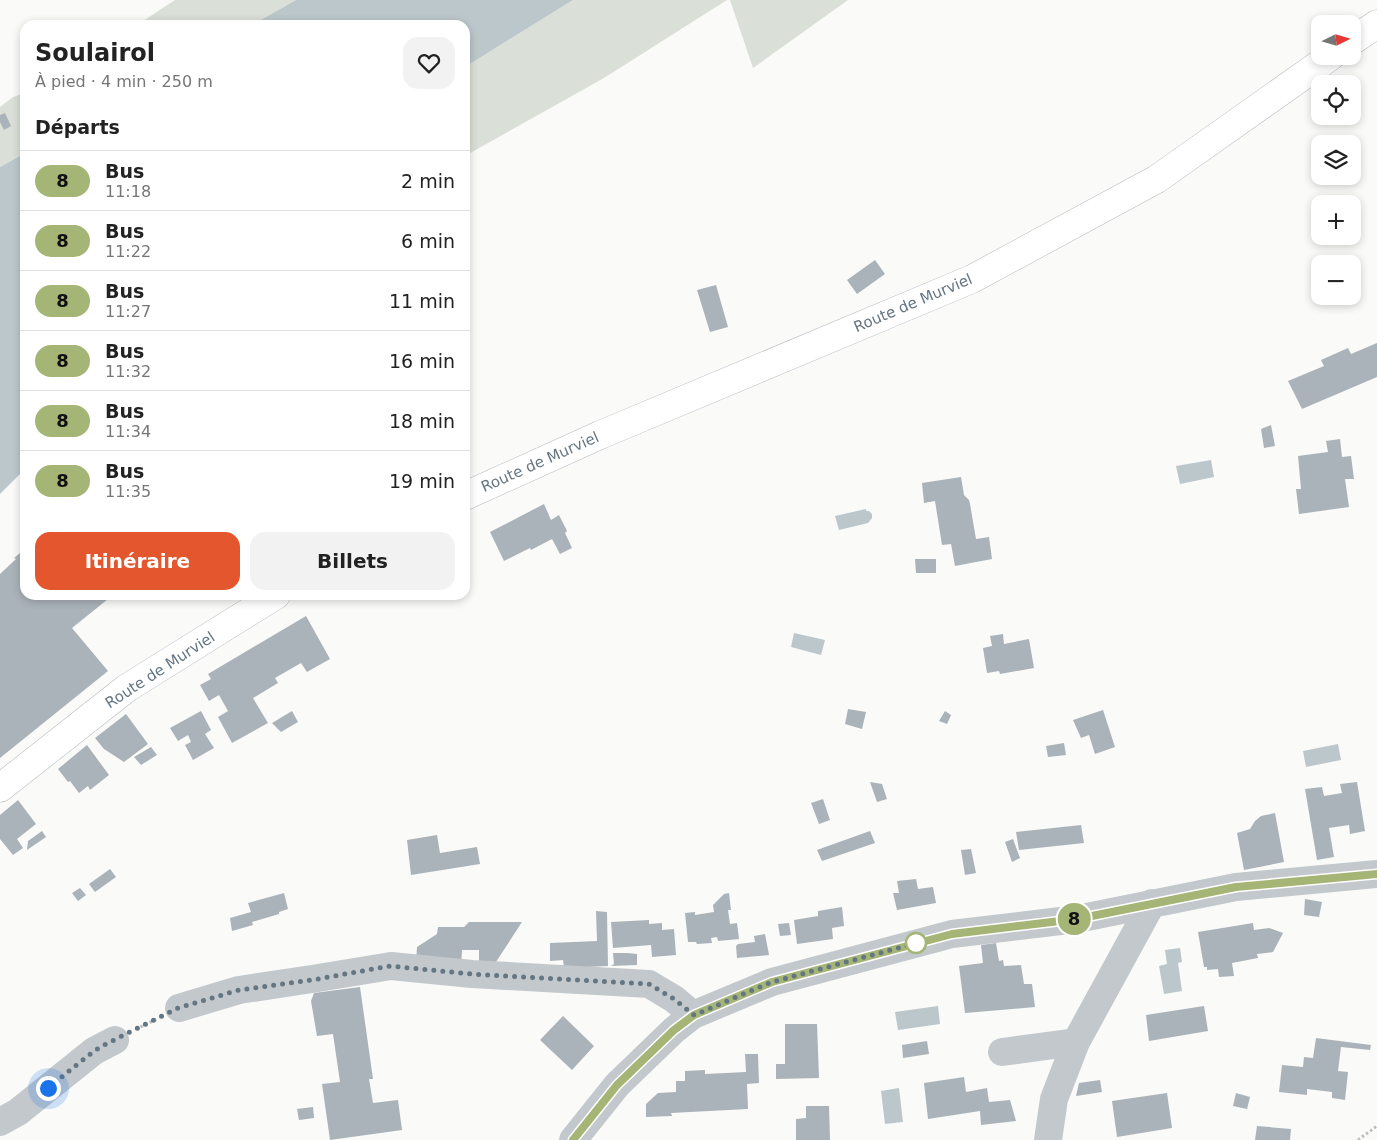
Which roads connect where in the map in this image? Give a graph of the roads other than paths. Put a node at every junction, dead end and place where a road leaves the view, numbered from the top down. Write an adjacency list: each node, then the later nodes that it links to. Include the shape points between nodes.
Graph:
1 (1377, 24): 2 (main road)
2 (1361, 35)
3 (1318, 65): 4 (main road, Route de Murviel, via 1157,179 972,279 600,435)
4 (470, 494)
5 (268, 600): 6 (main road, Route de Murviel, via 127,688)
6 (0, 788)
7 (1377, 874): 8 (street, via 1236,887)
8 (1152, 903): 10 (street, via 1077,919 952,934 772,982); 12 (street)
9 (178, 1008): 10 (street, via 239,990 390,966 649,984)
10 (694, 1015): 15 (street, via 617,1085)
11 (115, 1040): 14 (street, via 94,1051 18,1112)
12 (1076, 1042): 13 (street); 16 (street, via 1054,1099)
13 (1002, 1052)
14 (0, 1122)
15 (573, 1140)
16 (1048, 1140)

